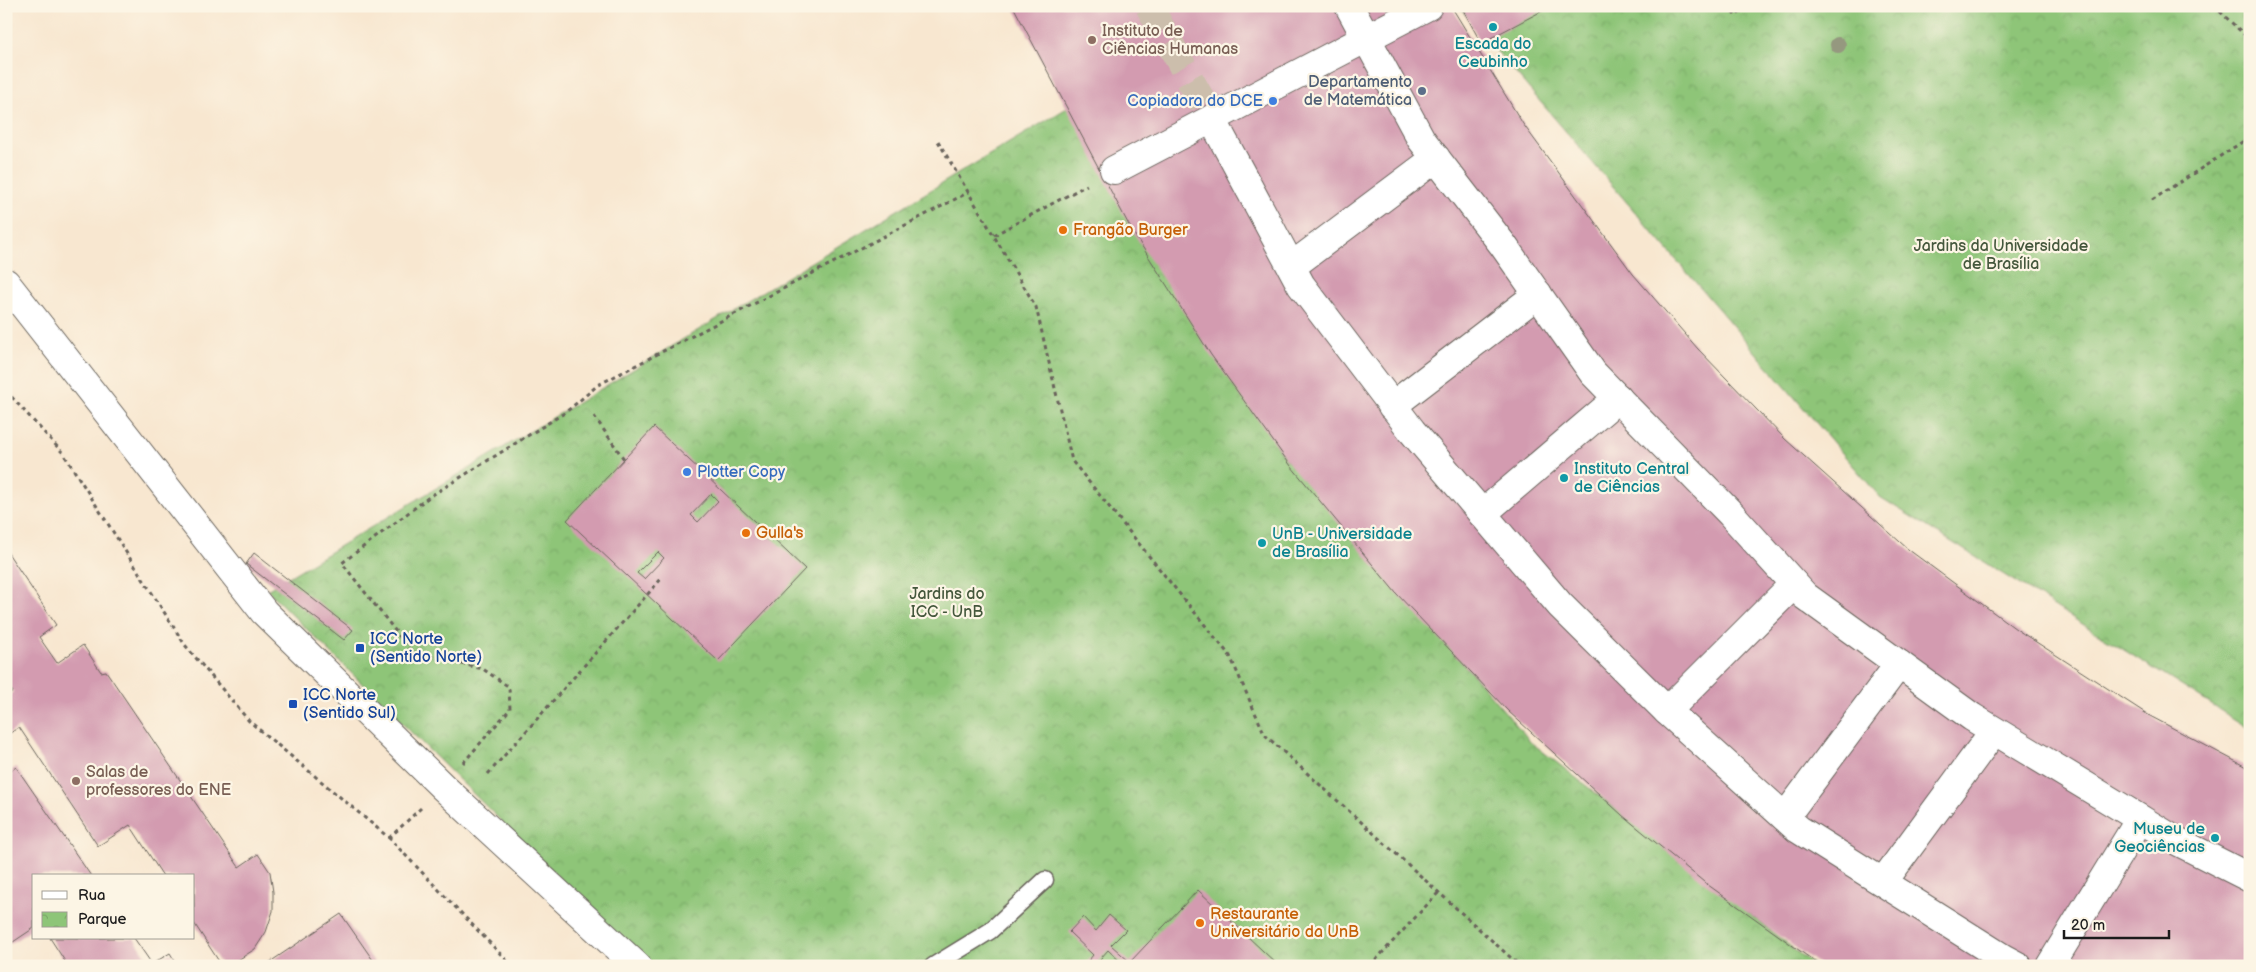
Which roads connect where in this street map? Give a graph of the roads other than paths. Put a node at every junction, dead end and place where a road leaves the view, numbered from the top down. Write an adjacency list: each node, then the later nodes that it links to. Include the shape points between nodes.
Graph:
1 (1349, 6): 3 (street)
2 (1428, 6): 3 (street)
3 (1366, 38): 4 (street); 5 (street, via 1421,139)
4 (1212, 119): 6 (street); 7 (street)
5 (1436, 158): 7 (street); 9 (street)
6 (1114, 170)
7 (1292, 266): 11 (street, via 1301,285)
8 (6, 283): 22 (street, via 264,612 444,787)
9 (1538, 294): 10 (street, via 1593,373); 11 (street)
10 (1618, 398): 12 (street); 13 (street)
11 (1392, 406): 12 (street)
12 (1482, 514): 15 (street, via 1560,605)
13 (1794, 584): 14 (street, via 1805,596); 15 (street)
14 (1899, 664): 16 (street); 17 (street)
15 (1667, 710): 17 (street)
16 (1994, 731): 18 (street); 21 (street)
17 (1785, 817): 21 (street, via 1798,829)
18 (2140, 819): 19 (street); 25 (street)
19 (2250, 878)
20 (1045, 880): 23 (lane, via 990,931)
21 (1883, 882): 24 (street)
22 (638, 966)
23 (934, 966)
24 (2018, 966)
25 (2050, 966)

